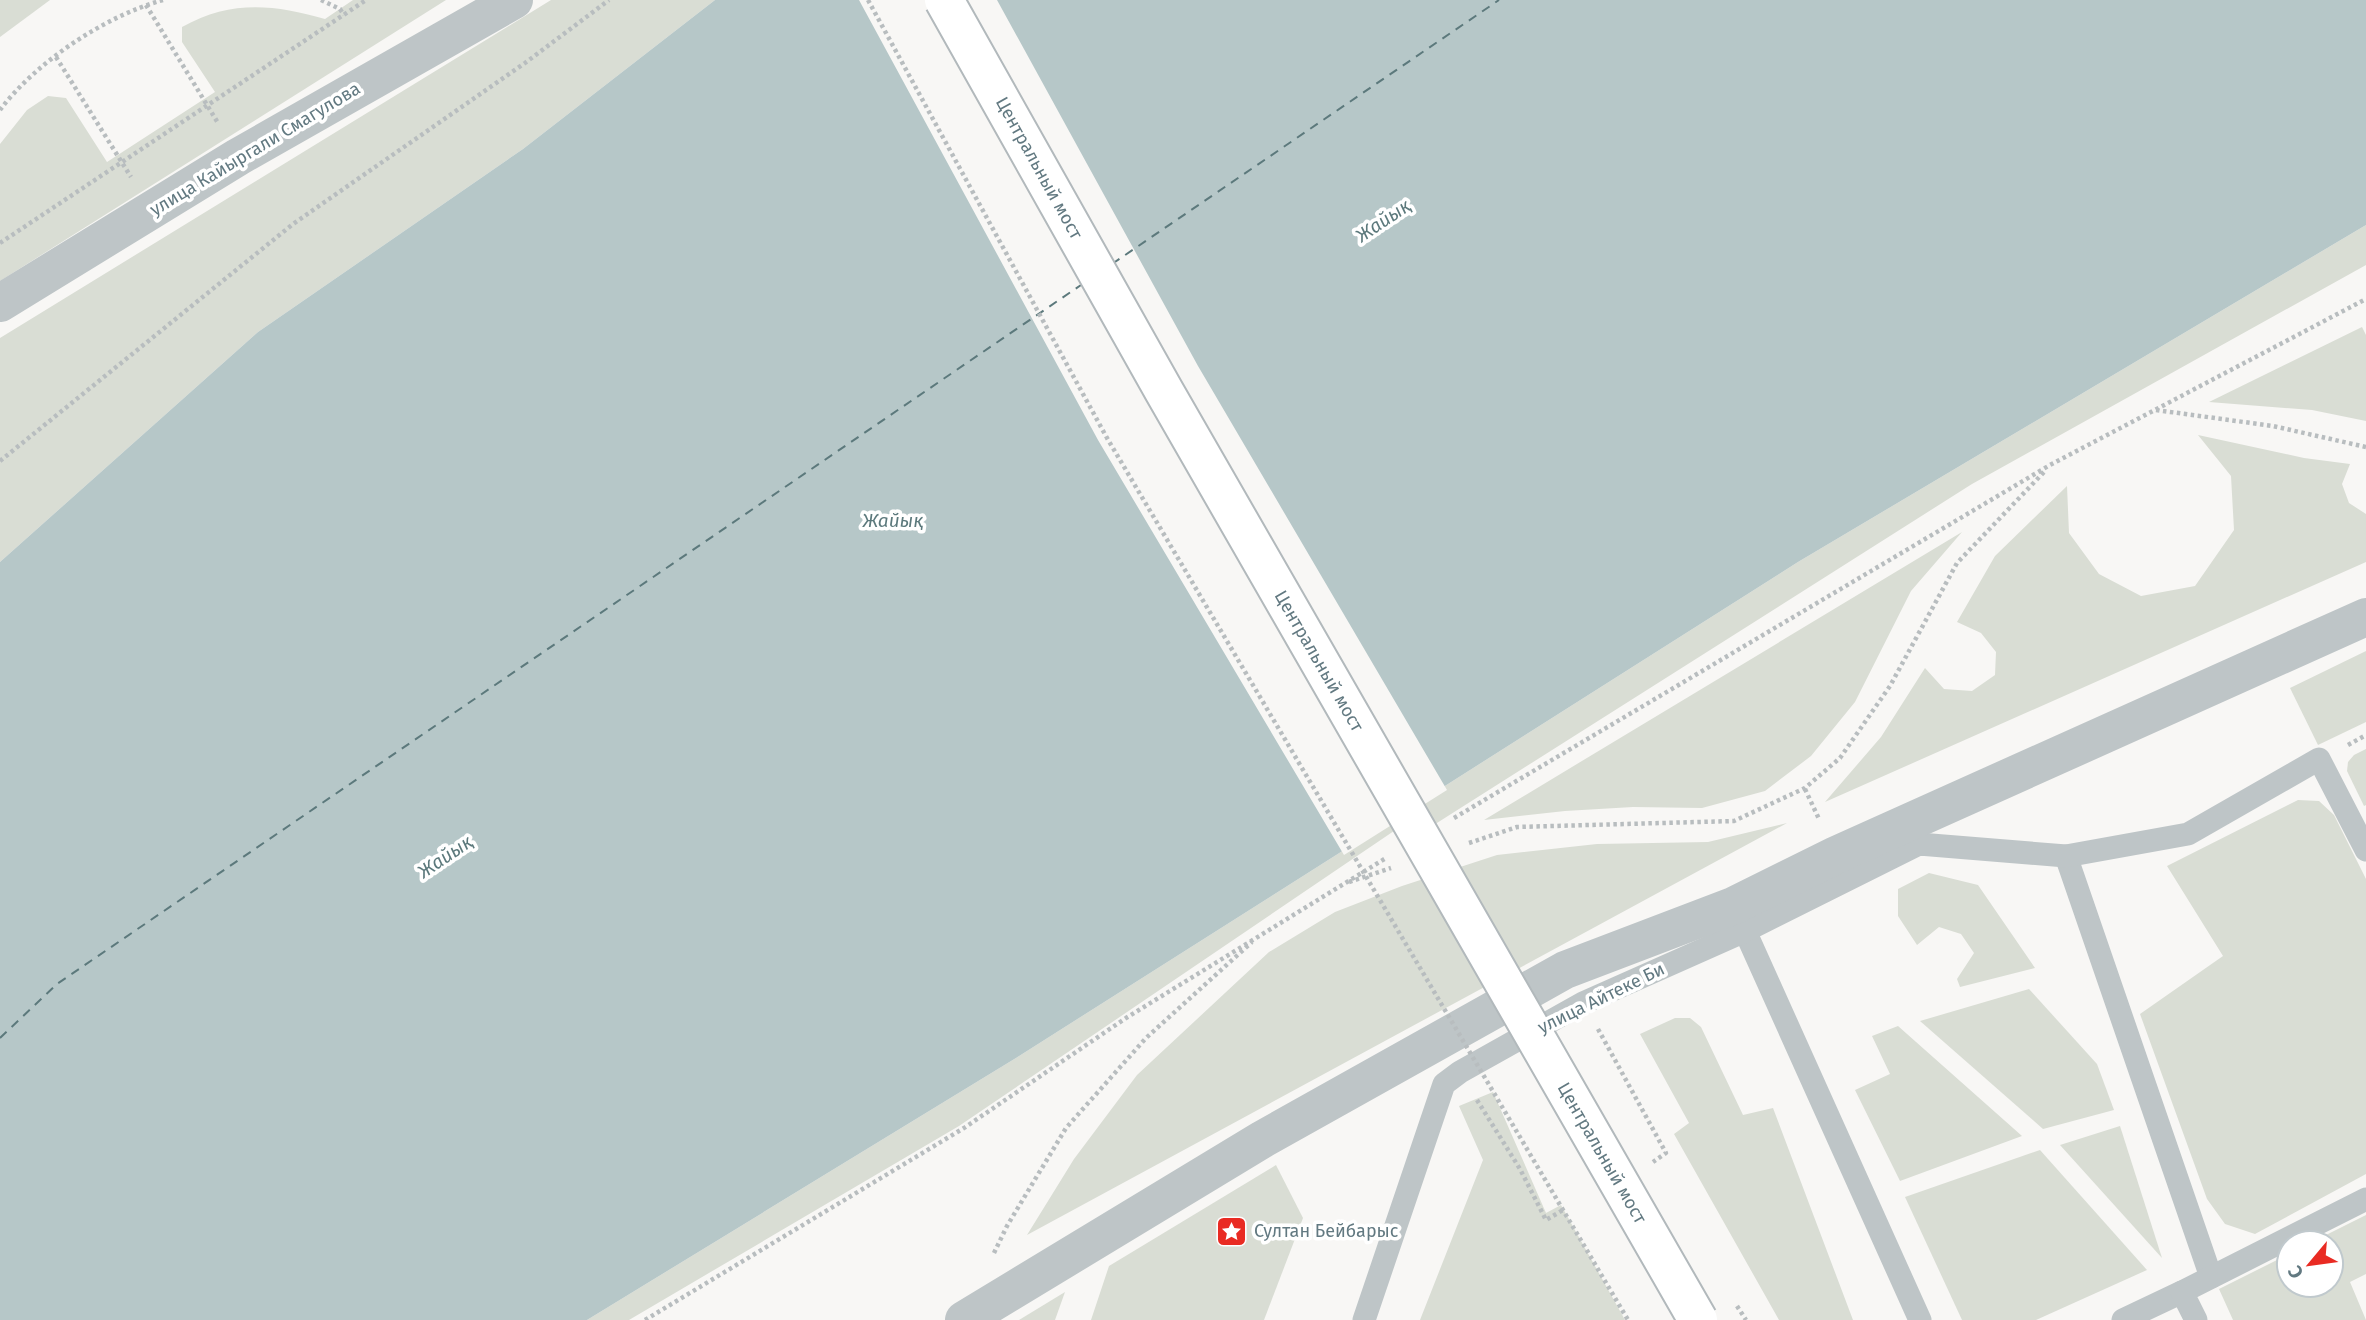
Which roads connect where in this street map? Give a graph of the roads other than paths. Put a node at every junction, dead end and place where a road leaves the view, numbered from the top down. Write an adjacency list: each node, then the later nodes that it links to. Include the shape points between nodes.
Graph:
1 (514, 0): 3 (street, улица Кайыргали Смагулова, via 239,157)
2 (944, 0): 13 (main road, Центральный мост, bridge)
3 (0, 303)
4 (2366, 617): 11 (street, via 1836,855 1733,906 1565,970 1263,1139)
5 (2366, 850): 6 (lane, улица Айтеке Би, via 2319,760 2188,835)
6 (2066, 856): 7 (lane, улица Айтеке Би, via 1919,845); 9 (lane)
7 (1745, 930): 12 (lane, улица Айтеке Би, via 1583,1003 1444,1084); 14 (lane)
8 (2366, 1199): 9 (lane)
9 (2211, 1278): 10 (lane)
10 (2182, 1292): 15 (lane); 16 (lane)
11 (964, 1320)
12 (1364, 1320)
13 (1698, 1320)
14 (1920, 1320)
15 (2123, 1320)
16 (2196, 1320)

